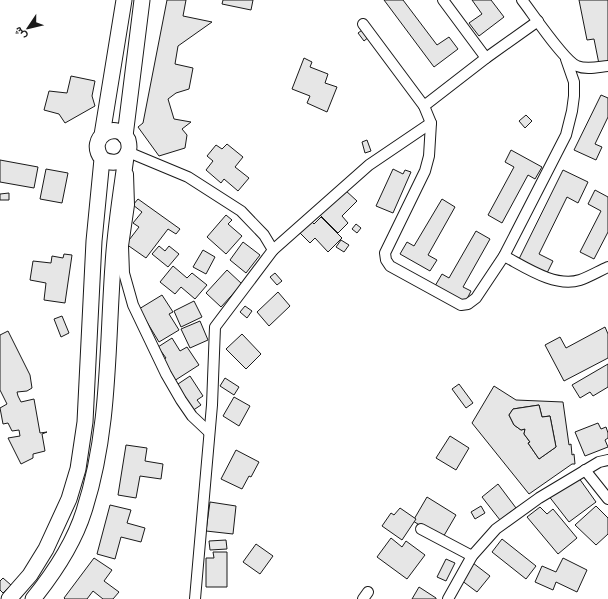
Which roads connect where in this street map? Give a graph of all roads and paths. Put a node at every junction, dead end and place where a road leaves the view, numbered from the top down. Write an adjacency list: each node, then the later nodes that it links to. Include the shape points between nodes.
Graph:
1 (124, 0): 12 (main road)
2 (142, 0): 13 (main road)
3 (443, 0): 7 (street)
4 (522, 0): 5 (street)
5 (538, 21): 7 (street); 8 (street)
6 (363, 24): 10 (street)
7 (486, 58): 10 (street)
8 (566, 59): 9 (street, via 577,66); 17 (street, via 574,82 574,96 566,135)
9 (608, 66)
10 (424, 106): 11 (street)
11 (431, 123): 16 (street, via 369,165); 17 (street, via 429,156 425,172 385,252 386,260 390,266 461,305 468,304 476,298)
12 (102, 135): 13 (main road, via 115,131); 15 (main road, via 97,146)
13 (125, 136): 14 (main road, via 129,147)
14 (127, 155): 15 (main road, via 114,163); 16 (street, via 188,177 241,211 264,235); 19 (street, via 129,205 123,246 124,273 133,305 181,400 192,416); 26 (main road, via 113,264 105,406 100,448 84,512 74,535 58,565)
15 (102, 159): 25 (main road, via 94,241 85,422 78,469 69,499 46,549 30,575)
16 (274, 250): 19 (street, via 215,327)
17 (504, 256): 18 (street, via 551,279 571,282)
18 (608, 266)
19 (209, 432): 27 (street)
20 (608, 460): 21 (street)
21 (585, 470): 22 (street); 24 (street, via 538,498 496,529)
22 (608, 499)
23 (421, 529): 24 (street)
24 (472, 556): 28 (street)
25 (9, 599)
26 (33, 599)
27 (195, 599)
28 (448, 599)

